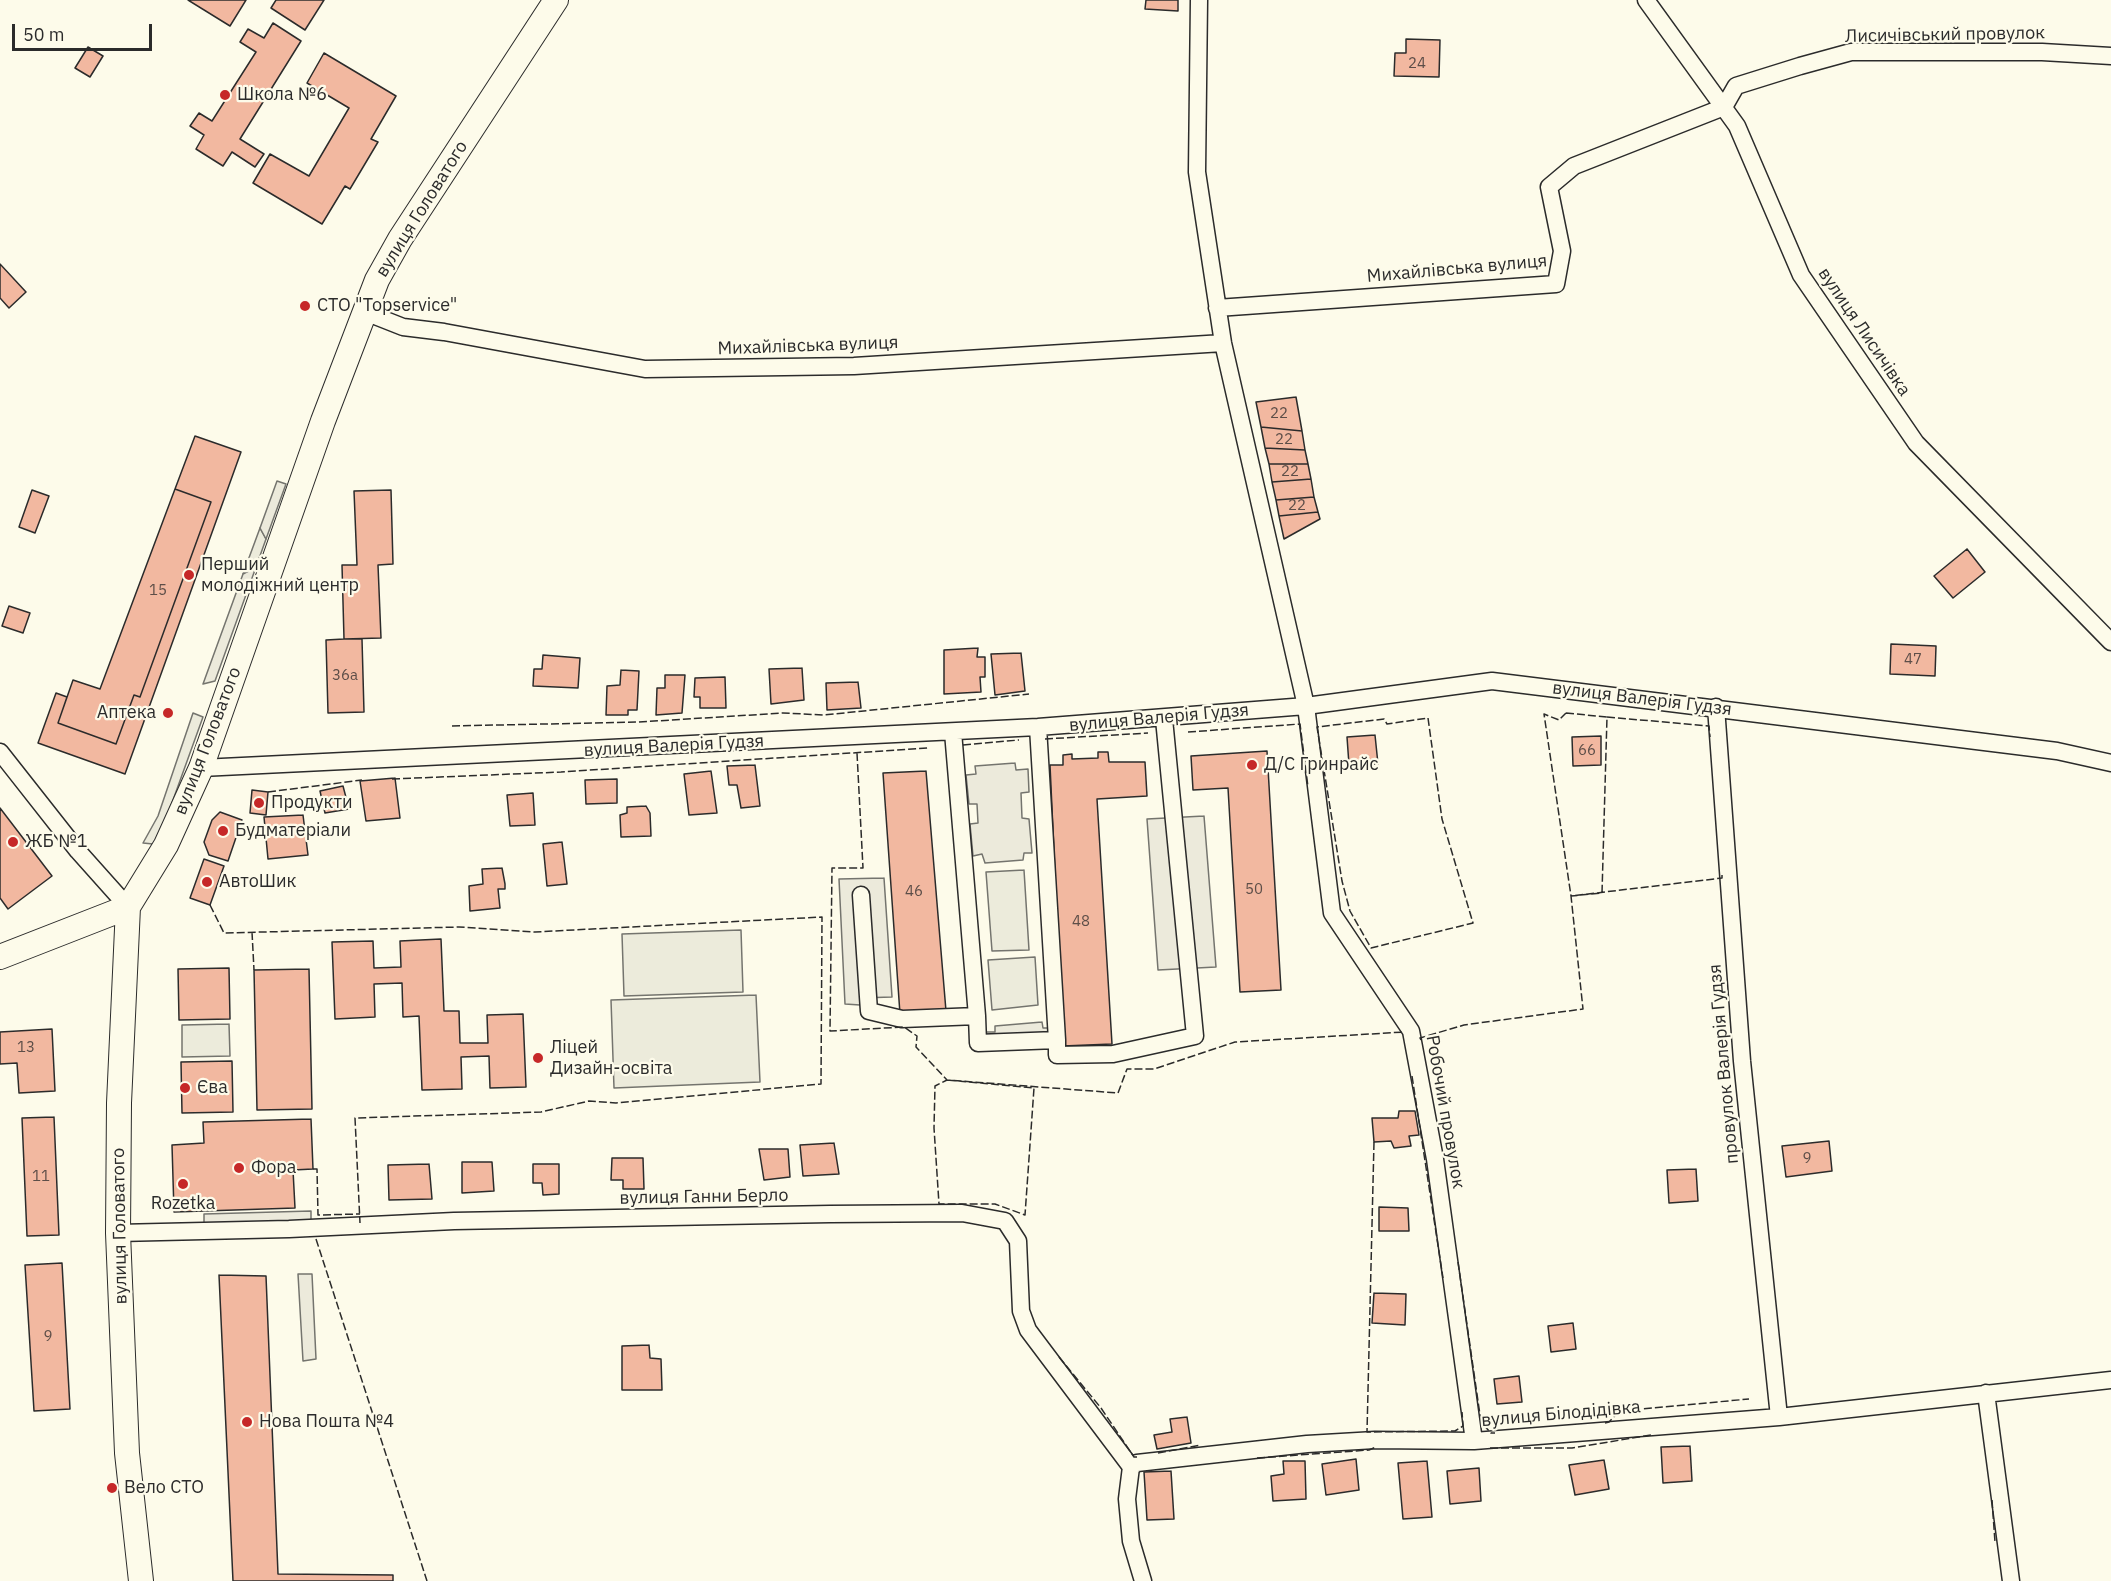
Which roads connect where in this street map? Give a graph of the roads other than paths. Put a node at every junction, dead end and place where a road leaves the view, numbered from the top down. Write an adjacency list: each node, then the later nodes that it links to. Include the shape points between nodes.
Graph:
1 (556, 0): 7 (main road, вулиця Головатого, via 400,239 377,280)
2 (1199, 0): 6 (street, via 1197,172)
3 (1646, 0): 5 (street, вулиця Лисичівка)
4 (2111, 56): 5 (street, Лисичівський провулок, via 2042,51 1851,52 1736,86)
5 (1724, 107): 6 (street, Михайлівська вулиця, via 1574,166 1550,187 1562,251 1556,284); 9 (street, вулиця Лисичівка, via 1737,126 1801,275 1916,443)
6 (1217, 308): 8 (street)
7 (365, 312): 8 (street, Михайлівська вулиця, via 403,327 645,369 854,366); 17 (main road, вулиця Головатого)
8 (1223, 344): 10 (street, Робочий провулок)
9 (2111, 642)
10 (1306, 706): 11 (street, вулиця Валерія Гудзя, via 1492,681); 12 (street, вулиця Валерія Гудзя); 27 (street, Робочий провулок, via 1332,913 1411,1031 1435,1159)
11 (1716, 707): 16 (street, вулиця Валерія Гудзя, via 2057,751); 26 (street, провулок Валерія Гудзя, via 1742,1061)
12 (1164, 719): 13 (street, вулиця Валерія Гудзя); 22 (street, via 1195,1036 1102,1055 1057,1055)
13 (1038, 728): 14 (street, вулиця Валерія Гудзя); 22 (street)
14 (953, 732): 17 (street, вулиця Валерія Гудзя); 21 (street)
15 (0, 752): 19 (street)
16 (2111, 763)
17 (201, 768): 19 (main road, вулиця Головатого, via 166,845)
18 (861, 895): 21 (street, via 869,1011 902,1019)
19 (128, 907): 20 (main road); 23 (main road, вулиця Головатого)
20 (0, 957)
21 (977, 1016): 22 (street, via 978,1043)
22 (1057, 1040)
23 (118, 1233): 28 (street, вулиця Ганни Берло, via 818,1214 962,1213 1005,1221 1018,1241 1021,1311 1028,1329); 29 (main road, вулиця Головатого, via 127,1453)
24 (2111, 1380): 25 (street, вулиця Білодідівка)
25 (1986, 1394): 26 (street, вулиця Білодідівка); 31 (street)
26 (1779, 1417): 27 (street, вулиця Білодідівка)
27 (1474, 1441): 28 (street, вулиця Білодідівка, via 1307,1444 1137,1463)
28 (1131, 1467): 30 (street, via 1127,1499 1131,1541)
29 (141, 1581)
30 (1143, 1581)
31 (2011, 1581)

